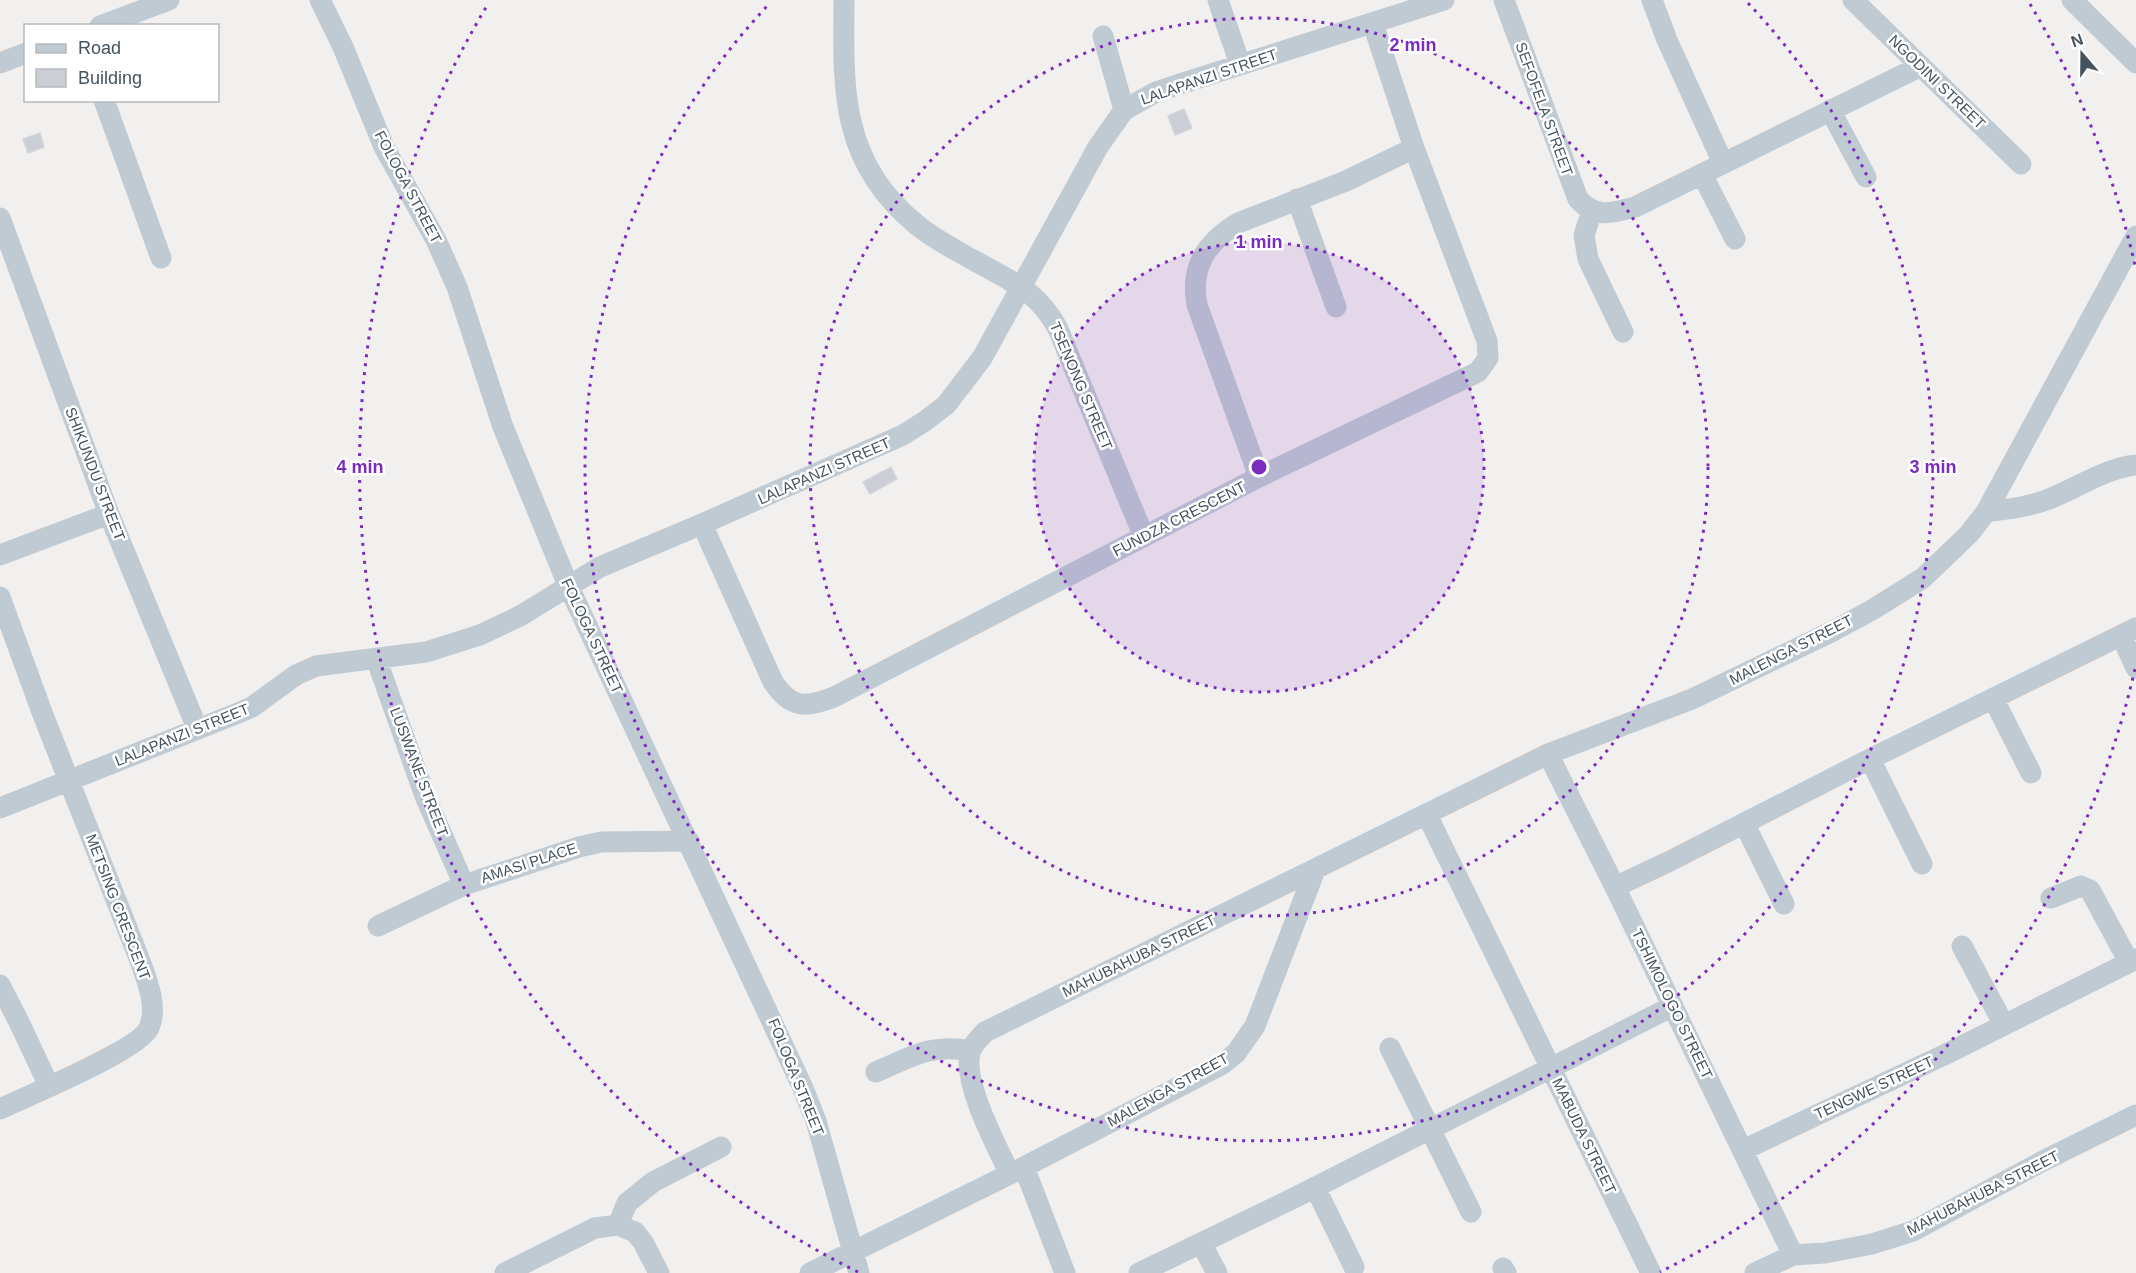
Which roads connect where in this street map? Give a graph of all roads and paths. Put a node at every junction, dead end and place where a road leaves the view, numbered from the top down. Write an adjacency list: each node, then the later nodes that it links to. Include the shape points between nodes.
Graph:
1 (169, 0): 10 (street)
2 (320, 0): 43 (street, FOLOGA STREET, via 384,147 436,240 457,287 503,427)
3 (844, 0): 33 (street, TSENONG STREET, via 843,58 849,116 869,168 918,226)
4 (1218, 0): 17 (street)
5 (1444, 0): 12 (street, LALAPANZI STREET)
6 (1504, 0): 28 (street, SEFOFELA STREET, via 1570,180 1578,199)
7 (1652, 0): 23 (street)
8 (1853, 0): 18 (street, NGODINI STREET)
9 (2072, 0): 16 (street)
10 (143, 5): 11 (street)
11 (104, 24)
12 (1373, 24): 17 (street, LALAPANZI STREET); 22 (street, FUNDZA CRESCENT)
13 (1103, 36): 20 (street)
14 (24, 54): 15 (street)
15 (0, 63)
16 (2136, 63)
17 (1240, 64): 20 (street, LALAPANZI STREET, via 1156,92)
18 (1921, 66): 21 (street); 24 (street, NGODINI STREET)
19 (105, 102): 32 (street)
20 (1124, 110): 33 (street, LALAPANZI STREET, via 1098,147)
21 (1830, 110): 23 (street); 26 (street)
22 (1414, 148): 27 (street, via 1366,173); 37 (street, FUNDZA CRESCENT, via 1487,341 1488,358 1472,376)
23 (1723, 164): 25 (street)
24 (2021, 164)
25 (1702, 174): 28 (street, via 1635,207 1615,212); 31 (street)
26 (1866, 177)
27 (1297, 199): 34 (street); 37 (street, via 1252,216 1222,233 1210,245 1196,275 1194,290 1200,315)
28 (1592, 211): 35 (street, via 1584,235 1587,259)
29 (0, 218): 39 (street, SHIKUNDU STREET)
30 (2136, 236): 38 (street, MALENGA STREET)
31 (1735, 239)
32 (161, 258)
33 (1022, 288): 40 (street, LALAPANZI STREET, via 982,358 946,405 925,421 874,450); 41 (street, TSENONG STREET, via 1042,304 1058,329)
34 (1336, 307)
35 (1623, 332)
36 (2136, 465): 38 (street, via 2047,500)
37 (1259, 477): 41 (street, FUNDZA CRESCENT)
38 (1986, 512): 50 (street, MALENGA STREET, via 1970,534 1936,566 1908,589 1872,610 1692,699)
39 (109, 514): 42 (street); 49 (street, SHIKUNDU STREET)
40 (702, 524): 41 (street, FUNDZA CRESCENT, via 773,682 780,692 801,705 814,705 834,697); 43 (street, LALAPANZI STREET, via 608,563)
41 (1144, 537)
42 (0, 555)
43 (568, 585): 46 (street, LALAPANZI STREET, via 520,616 480,635 426,652); 57 (street, FOLOGA STREET)
44 (0, 597): 53 (street)
45 (2128, 631): 47 (street); 48 (street)
46 (376, 658): 49 (street, LALAPANZI STREET, via 306,669 252,707); 60 (street, LUSWANE STREET, via 425,796)
47 (2136, 668)
48 (1993, 698): 51 (street); 52 (street)
49 (197, 728): 53 (street, LALAPANZI STREET)
50 (1548, 754): 55 (street, MALENGA STREET); 61 (street, TSHIMOLOGO STREET)
51 (1870, 759): 56 (street); 58 (street)
52 (2031, 773)
53 (70, 780): 54 (street, LALAPANZI STREET); 74 (street, METSING CRESCENT, via 148,983 151,1020 137,1042)
54 (0, 808)
55 (1427, 815): 59 (street, MALENGA STREET); 72 (street, MABUDA STREET)
56 (1744, 823): 61 (street); 63 (street)
57 (689, 842): 60 (street, AMASI PLACE, via 590,844); 85 (street, FOLOGA STREET, via 802,1086)
58 (1922, 864)
59 (1315, 870): 71 (street, MAHUBAHUBA STREET, via 998,1025 978,1038); 80 (street, MALENGA STREET, via 1264,1005 1236,1053 1221,1065)
60 (464, 885): 64 (street, AMASI PLACE)
61 (1615, 887): 68 (street, TSHIMOLOGO STREET)
62 (2051, 898): 66 (street, TENGWE STREET, via 2081,886 2090,890)
63 (1784, 904)
64 (378, 926)
65 (1962, 946): 69 (street)
66 (2133, 961): 69 (street, TENGWE STREET)
67 (0, 985): 74 (street)
68 (1673, 1006): 72 (street, MABUDA STREET); 79 (street, TSHIMOLOGO STREET)
69 (2004, 1025): 79 (street, TENGWE STREET)
70 (1390, 1048): 77 (street)
71 (970, 1051): 73 (street, via 952,1047 927,1050); 80 (street, via 970,1076 988,1127)
72 (1551, 1068): 77 (street, MABUDA STREET); 95 (street, MABUDA STREET)
73 (876, 1072)
74 (49, 1086): 75 (street, METSING CRESCENT)
75 (0, 1108)
76 (2136, 1115): 86 (street, MAHUBAHUBA STREET, via 1913,1231 1872,1244)
77 (1431, 1127): 81 (street, MABUDA STREET); 82 (street)
78 (722, 1147): 83 (street, via 653,1182 627,1203)
79 (1743, 1150): 86 (street, TSHIMOLOGO STREET)
80 (1017, 1170): 85 (street, MALENGA STREET); 92 (street)
81 (1315, 1187): 84 (street, MABUDA STREET); 87 (street)
82 (1471, 1212)
83 (618, 1225): 88 (street, via 595,1228); 89 (street, via 635,1232)
84 (1201, 1243): 93 (street, MABUDA STREET); 94 (street)
85 (854, 1251): 90 (street, MALENGA STREET); 91 (street, FOLOGA STREET)
86 (1793, 1255): 96 (street, MAHUBAHUBA STREET)
87 (1354, 1267)
88 (505, 1273)
89 (659, 1273)
90 (810, 1273)
91 (859, 1273)
92 (1065, 1273)
93 (1139, 1273)
94 (1217, 1273)
95 (1652, 1273)
96 (1755, 1273)

